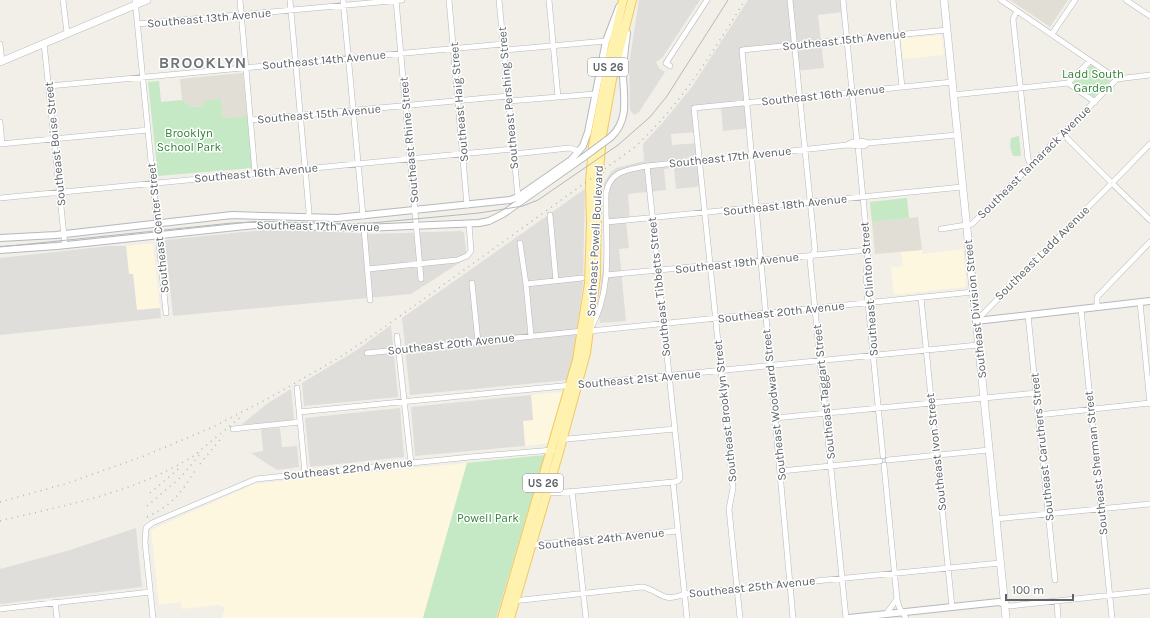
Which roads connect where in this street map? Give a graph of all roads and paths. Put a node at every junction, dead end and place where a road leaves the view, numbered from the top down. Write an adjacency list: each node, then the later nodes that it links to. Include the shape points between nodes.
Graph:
1 (63, 0): 29 (street)
2 (147, 0): 20 (main road)
3 (240, 0): 24 (street)
4 (290, 0): 22 (street)
5 (396, 0): 6 (street, Southeast 13th Avenue); 21 (street, Southeast 13th Avenue); 42 (street, Southeast Rhine Street)
6 (402, 0)
7 (449, 0): 39 (street, Southeast Haig Street)
8 (499, 0): 36 (street, Southeast Pershing Street)
9 (549, 0): 38 (street)
10 (623, 0): 33 (street); 150 (main road, Southeast Powell Boulevard / US 26, via 593,146)
11 (632, 0): 25 (main road, Southeast Powell Boulevard / US 26)
12 (707, 0): 47 (street, via 666,64)
13 (790, 0): 37 (street, Southeast Taggart Street)
14 (843, 0): 32 (street, Southeast Clinton Street)
15 (893, 0): 31 (street)
16 (944, 0): 28 (main road, Southeast Division Street)
17 (1001, 0): 23 (street)
18 (1075, 0): 30 (street)
19 (1126, 0): 26 (street)
20 (135, 2): 27 (street, Southeast Center Street); 29 (main road)
21 (343, 2): 22 (street, Southeast 13th Avenue); 43 (street)
22 (291, 10): 24 (street, Southeast 13th Avenue); 46 (street)
23 (1017, 11): 30 (street); 56 (street, via 1013,19)
24 (241, 15): 27 (street, Southeast 13th Avenue); 48 (street)
25 (629, 15): 110 (street, Southeast 17th Avenue, bridge, via 624,63 625,110 621,124 611,137 503,214 489,221); 150 (main road, Southeast Powell Boulevard / US 26, via 614,72 602,135 596,276)
26 (1150, 16)
27 (137, 24): 50 (street, Southeast Center Street)
28 (947, 30): 31 (street, Southeast 15th Avenue); 52 (main road, Southeast Division Street)
29 (67, 33): 34 (main road)
30 (1052, 34): 44 (street)
31 (897, 35): 32 (street, Southeast 15th Avenue); 55 (street)
32 (847, 39): 37 (street, Southeast 15th Avenue); 57 (street, Southeast Clinton Street)
33 (606, 41): 38 (street); 58 (street)
34 (44, 43): 45 (main road); 54 (street, Southeast Boise Street)
35 (0, 44): 45 (street)
36 (503, 44): 39 (street, Southeast 14th Avenue); 40 (street, Southeast Pershing Street)
37 (794, 44): 41 (street, Southeast 15th Avenue); 61 (street, Southeast Taggart Street)
38 (553, 46): 40 (street); 60 (street)
39 (454, 48): 42 (street, Southeast 14th Avenue); 63 (street, Southeast Haig Street)
40 (504, 50): 62 (street, Southeast Pershing Street)
41 (742, 50): 64 (street, Southeast Woodward Street)
42 (400, 53): 43 (street, Southeast 14th Avenue); 66 (street, Southeast Rhine Street)
43 (348, 58): 46 (street, Southeast 14th Avenue); 68 (street)
44 (1090, 61): 51 (street); 53 (street)
45 (1, 62)
46 (295, 63): 48 (street, Southeast 14th Avenue); 69 (street)
47 (670, 66)
48 (246, 68): 50 (street, Southeast 14th Avenue); 70 (street)
49 (1150, 75): 51 (street)
50 (142, 77): 54 (street, Southeast 14th Avenue); 72 (street, Southeast Center Street)
51 (1118, 79): 65 (street, Southeast Tamarack Avenue)
52 (952, 82): 55 (street, Southeast 16th Avenue); 59 (main road, Southeast Division Street)
53 (1068, 83): 56 (street); 65 (street)
54 (49, 86): 75 (street, Southeast Boise Street)
55 (902, 87): 57 (street, Southeast 16th Avenue)
56 (1020, 87): 59 (street); 87 (street)
57 (852, 92): 61 (street, Southeast 16th Avenue); 77 (street, Southeast Clinton Street)
58 (595, 94): 60 (street, Southeast 15th Avenue); 79 (street, via 586,138)
59 (953, 95): 74 (main road, Southeast Division Street)
60 (558, 97): 62 (street, Southeast 15th Avenue)
61 (800, 98): 64 (street, Southeast 16th Avenue); 80 (street, Southeast Taggart Street)
62 (508, 99): 63 (street, Southeast 15th Avenue); 81 (street, Southeast Pershing Street)
63 (458, 101): 66 (street, Southeast 15th Avenue); 82 (street, Southeast Haig Street)
64 (747, 102): 67 (street, Southeast 16th Avenue); 83 (street, Southeast Woodward Street)
65 (1095, 102): 73 (street, Southeast Tamarack Avenue)
66 (405, 106): 68 (street, Southeast 15th Avenue); 84 (street, Southeast Rhine Street)
67 (694, 108): 85 (street, Southeast Brooklyn Street)
68 (353, 111): 69 (street, Southeast 15th Avenue); 86 (street)
69 (300, 115): 70 (street, Southeast 15th Avenue); 89 (street)
70 (250, 120): 90 (street)
71 (0, 122): 76 (street)
72 (148, 130): 75 (street); 91 (street, Southeast Center Street)
73 (1063, 134): 87 (street, Southeast Tamarack Avenue); 92 (street)
74 (957, 135): 77 (street, Southeast 17th Avenue); 93 (main road, Southeast Division Street)
75 (54, 139): 76 (street); 94 (street, Southeast Boise Street)
76 (1, 144)
77 (858, 144): 80 (street, Southeast 17th Avenue); 96 (street, Southeast Clinton Street)
78 (1150, 144): 92 (street, Southeast Ladd Avenue)
79 (579, 150): 81 (street, Southeast 16th Avenue, via 569,148); 95 (street, Southeast 17th Avenue, via 568,162)
80 (805, 150): 83 (street, Southeast 17th Avenue); 98 (street, Southeast Taggart Street)
81 (513, 151): 82 (street, Southeast 16th Avenue); 95 (street, Southeast Pershing Street)
82 (464, 153): 84 (street, Southeast 16th Avenue); 99 (street, Southeast Haig Street)
83 (752, 155): 85 (street, Southeast 17th Avenue); 100 (street, Southeast Woodward Street)
84 (411, 158): 86 (street, Southeast 16th Avenue); 101 (street, Southeast Rhine Street)
85 (699, 160): 88 (street, Southeast 17th Avenue); 102 (street, Southeast Brooklyn Street)
86 (358, 163): 89 (street, Southeast 16th Avenue); 104 (street)
87 (1031, 165): 112 (street, Southeast Tamarack Avenue, via 974,224)
88 (647, 166): 106 (street, Southeast Tibbetts Street); 108 (street, Southeast 17th Avenue, via 627,169 614,176 606,193)
89 (306, 168): 90 (street, Southeast 16th Avenue); 105 (street)
90 (255, 173): 91 (street, Southeast 16th Avenue)
91 (153, 182): 94 (street, Southeast 16th Avenue); 109 (street, Southeast Center Street)
92 (1112, 183): 107 (street); 148 (street, Southeast Ladd Avenue)
93 (962, 187): 96 (street, Southeast 18th Avenue); 112 (main road, Southeast Division Street)
94 (59, 192): 97 (street, Southeast 16th Avenue); 115 (street, Southeast Boise Street)
95 (518, 197): 99 (street, Southeast 17th Avenue)
96 (862, 197): 98 (street, Southeast 18th Avenue); 122 (street, Southeast Clinton Street)
97 (0, 198)
98 (810, 202): 100 (street, Southeast 18th Avenue); 123 (street, Southeast Taggart Street, via 815,250)
99 (467, 205): 101 (street, Southeast 17th Avenue)
100 (758, 208): 102 (street, Southeast 18th Avenue); 124 (street, Southeast Woodward Street)
101 (415, 210): 104 (street, Southeast 17th Avenue); 111 (street, Southeast Rhine Street)
102 (704, 213): 106 (street, Southeast 18th Avenue); 126 (street, Southeast Brooklyn Street)
103 (550, 215): 132 (street)
104 (362, 216): 105 (street, Southeast 17th Avenue, via 331,219)
105 (308, 217): 109 (street, Southeast 17th Avenue, via 232,215)
106 (652, 218): 108 (street, Southeast 18th Avenue); 128 (street, Southeast Tibbetts Street)
107 (1150, 220)
108 (607, 222): 129 (street)
109 (157, 223): 115 (street, Southeast 17th Avenue); 116 (street, Southeast Center Street)
110 (469, 224): 111 (street, Southeast 17th Avenue); 125 (street, via 469,255 457,260)
111 (417, 226): 113 (street, Southeast 17th Avenue); 125 (street, Southeast Rhine Street)
112 (966, 226): 114 (street); 135 (main road, Southeast Division Street)
113 (364, 228): 116 (street, Southeast 17th Avenue, via 256,225); 127 (street)
114 (941, 229)
115 (64, 234): 117 (street, Southeast 17th Avenue); 120 (street, Southeast Boise Street)
116 (158, 236): 120 (street, Southeast 17th Avenue); 144 (street, Southeast Center Street)
117 (0, 238)
118 (1150, 242): 141 (street, via 1097,297)
119 (520, 243): 134 (street)
120 (65, 245): 121 (street, Southeast 17th Avenue)
121 (0, 250)
122 (868, 250): 123 (street, Southeast 19th Avenue); 140 (street, Southeast Clinton Street)
123 (812, 255): 124 (street, Southeast 19th Avenue); 142 (street, Southeast Taggart Street, via 810,260)
124 (761, 260): 126 (street, Southeast 19th Avenue); 145 (street, Southeast Woodward Street)
125 (420, 264): 127 (street); 131 (street, Southeast Rhine Street)
126 (710, 266): 128 (street, Southeast 19th Avenue); 147 (street, Southeast Brooklyn Street)
127 (368, 269): 137 (street)
128 (657, 271): 129 (street, Southeast 19th Avenue); 149 (street, Southeast Tibbetts Street)
129 (606, 275): 150 (street, via 599,312)
130 (582, 278): 132 (street)
131 (421, 279)
132 (556, 281): 134 (street)
133 (472, 283): 153 (street)
134 (526, 284): 152 (street)
135 (973, 292): 136 (street, Southeast 20th Avenue); 148 (main road, Southeast Division Street)
136 (921, 298): 140 (street, Southeast 20th Avenue); 156 (street, Southeast Ivon Street)
137 (370, 300)
138 (1150, 301): 139 (street)
139 (1140, 302): 141 (street); 169 (street)
140 (868, 303): 142 (street, Southeast 20th Avenue); 158 (street, Southeast Clinton Street)
141 (1097, 307): 143 (street)
142 (815, 309): 145 (street, Southeast 20th Avenue); 159 (street, Southeast Taggart Street)
143 (1081, 309): 146 (street); 171 (street, Southeast Sherman Street)
144 (166, 313)
145 (765, 314): 147 (street, Southeast 20th Avenue); 160 (street, Southeast Woodward Street)
146 (1028, 315): 148 (street); 165 (street, Southeast Caruthers Street)
147 (715, 319): 149 (street, Southeast 20th Avenue); 161 (street, Southeast Brooklyn Street)
148 (976, 321): 154 (main road, Southeast Division Street)
149 (663, 323): 150 (street, Southeast 20th Avenue); 162 (street, Southeast Tibbetts Street)
150 (586, 331): 152 (street, Southeast 20th Avenue); 163 (main road, Southeast Powell Boulevard / US 26)
151 (397, 336): 155 (street)
152 (531, 336): 153 (street, Southeast 20th Avenue)
153 (478, 342): 155 (street, Southeast 20th Avenue)
154 (978, 345): 156 (street, Southeast 21st Avenue); 166 (main road, Southeast Division Street)
155 (398, 350): 157 (street, Southeast 20th Avenue); 167 (street)
156 (926, 350): 158 (street, Southeast 21st Avenue); 168 (street, Southeast Ivon Street)
157 (367, 353)
158 (873, 355): 159 (street, Southeast 21st Avenue); 170 (street, Southeast Clinton Street)
159 (820, 361): 160 (street, Southeast 21st Avenue); 173 (street, Southeast Taggart Street)
160 (770, 366): 161 (street, Southeast 21st Avenue); 175 (street, Southeast Woodward Street)
161 (721, 371): 162 (street, Southeast 21st Avenue); 204 (street, Southeast Brooklyn Street, via 733,488 729,509)
162 (668, 376): 163 (street, Southeast 21st Avenue); 178 (street, Southeast Tibbetts Street)
163 (575, 385): 167 (street, Southeast 21st Avenue); 179 (main road, Southeast Powell Boulevard / US 26)
164 (297, 388): 172 (street)
165 (1036, 393): 166 (street); 174 (street, Southeast Caruthers Street)
166 (984, 398): 168 (street); 180 (main road, Southeast Division Street)
167 (404, 402): 172 (street, Southeast 21st Avenue); 184 (street)
168 (931, 403): 170 (street); 182 (street, Southeast Ivon Street)
169 (1150, 404): 171 (street)
170 (878, 408): 173 (street); 183 (street, Southeast Clinton Street)
171 (1091, 410): 174 (street); 192 (street, Southeast Sherman Street)
172 (299, 412): 176 (street)
173 (826, 414): 175 (street); 185 (street, Southeast Taggart Street)
174 (1038, 415): 193 (street, Southeast Caruthers Street)
175 (775, 418): 186 (street, Southeast Woodward Street)
176 (300, 422): 177 (street); 187 (street)
177 (233, 429)
178 (675, 429): 179 (street); 188 (street, Southeast Tibbetts Street, via 680,478)
179 (560, 437): 181 (main road, Southeast Powell Boulevard / US 26)
180 (989, 450): 182 (street); 194 (main road, Southeast Division Street)
181 (556, 451): 184 (street, Southeast 22nd Avenue); 189 (main road, Southeast Powell Boulevard / US 26)
182 (937, 456): 183 (street); 199 (street, Southeast Ivon Street)
183 (884, 462): 185 (street); 200 (street)
184 (411, 463): 187 (street, Southeast 22nd Avenue)
185 (831, 466): 186 (street); 201 (street, Southeast Taggart Street)
186 (781, 471): 203 (street, Southeast Woodward Street)
187 (305, 474): 205 (street, Southeast 22nd Avenue, via 252,480 150,524 146,528 145,537)
188 (673, 482): 190 (street); 195 (street, Southeast Tibbetts Street)
189 (544, 490): 190 (street); 197 (main road, Southeast Powell Boulevard / US 26)
190 (572, 491): 196 (street)
191 (1150, 504): 192 (street)
192 (1101, 509): 193 (street); 209 (street, Southeast Sherman Street)
193 (1049, 514): 194 (street); 202 (street, Southeast Caruthers Street)
194 (996, 519): 198 (main road, Southeast Division Street)
195 (678, 531): 196 (street, Southeast 24th Avenue); 208 (street, Southeast Tibbetts Street)
196 (578, 541): 197 (street, Southeast 24th Avenue); 207 (street)
197 (528, 544): 211 (main road, Southeast Powell Boulevard / US 26)
198 (1000, 563): 199 (street, Southeast 25th Avenue); 214 (main road, Southeast Division Street)
199 (948, 568): 200 (street, Southeast 25th Avenue); 215 (street, Southeast Ivon Street)
200 (895, 574): 201 (street, Southeast 25th Avenue); 210 (street)
201 (842, 578): 203 (street, Southeast 25th Avenue); 228 (street, Southeast Taggart Street)
202 (1055, 580)
203 (789, 584): 204 (street, Southeast 25th Avenue); 227 (street, Southeast Woodward Street)
204 (737, 589): 208 (street, Southeast 25th Avenue); 226 (street, Southeast Brooklyn Street)
205 (150, 592): 213 (street); 221 (street)
206 (1150, 592): 209 (street)
207 (583, 594): 208 (street, Southeast 25th Avenue, via 642,587 663,597); 211 (street, Southeast 25th Avenue); 224 (street)
208 (684, 594): 225 (street, Southeast Tibbetts Street)
209 (1110, 596): 212 (street); 232 (street, Southeast Sherman Street)
210 (897, 600): 217 (street); 219 (street)
211 (511, 601): 222 (main road, Southeast Powell Boulevard / US 26); 223 (main road, Southeast Powell Boulevard / US 26)
212 (1057, 601): 214 (street, via 1010,606); 231 (street)
213 (55, 602): 216 (street); 220 (street)
214 (1004, 604): 215 (street, via 999,602); 230 (main road, Southeast Division Street)
215 (952, 607): 218 (street)
216 (0, 608)
217 (886, 614): 219 (street); 229 (street)
218 (914, 614): 219 (street)
219 (904, 615)
220 (57, 618)
221 (153, 618)
222 (502, 618)
223 (510, 618)
224 (586, 618)
225 (686, 618)
226 (740, 618)
227 (793, 618)
228 (846, 618)
229 (849, 618)
230 (1006, 618)
231 (1058, 618)
232 (1112, 618)

